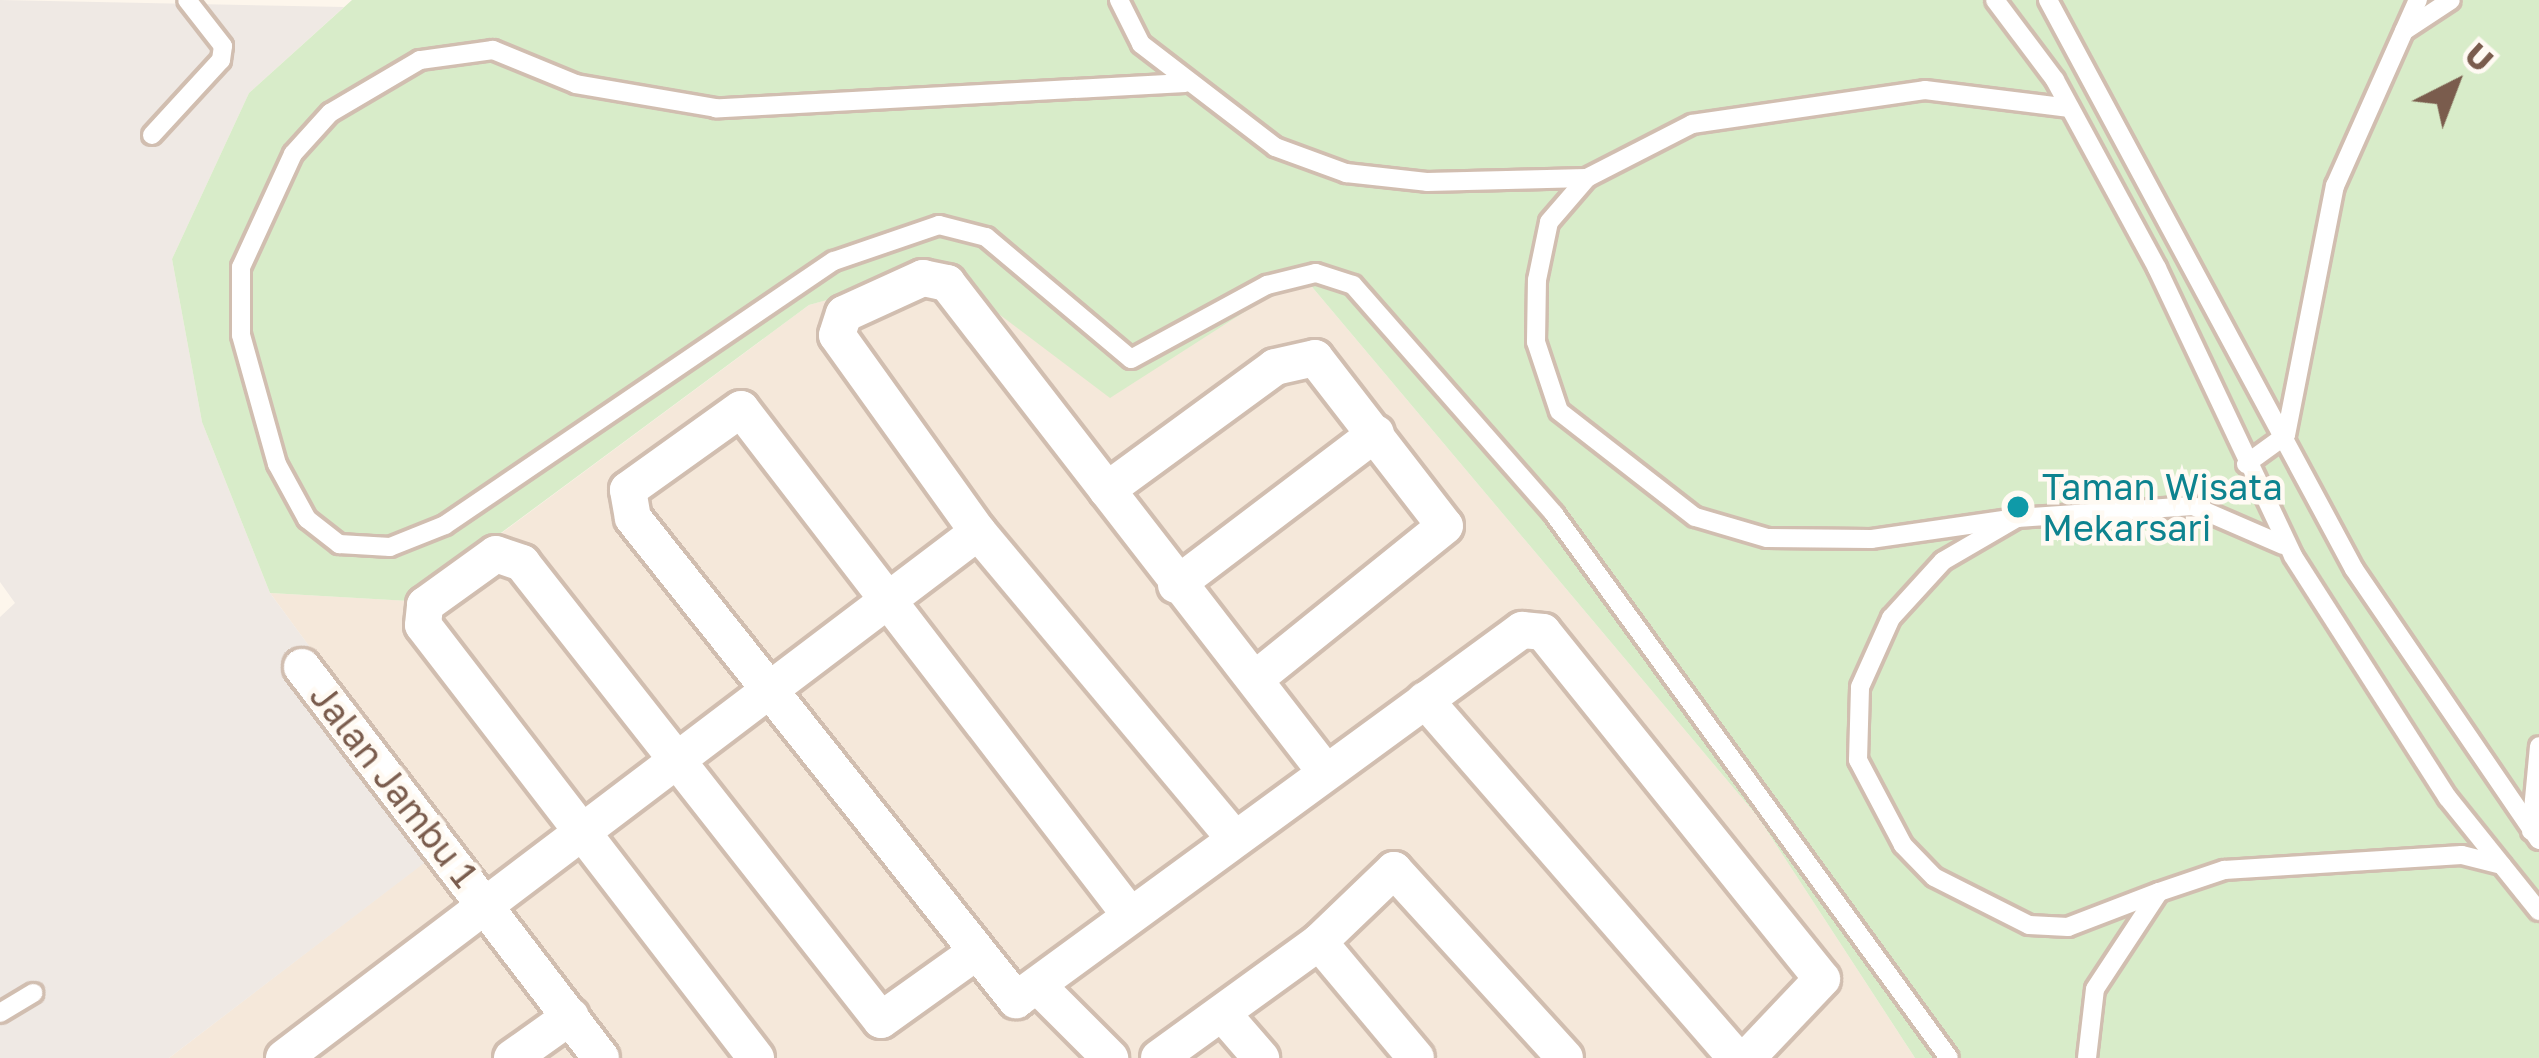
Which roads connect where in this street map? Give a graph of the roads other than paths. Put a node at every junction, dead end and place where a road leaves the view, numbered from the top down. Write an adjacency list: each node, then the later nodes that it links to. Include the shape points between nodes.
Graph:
1 (187, 0): 10 (lane, via 223,46 220,60)
2 (1119, 0): 8 (lane, via 1141,44)
3 (1994, 0): 9 (lane)
4 (2048, 0): 13 (lane)
5 (2418, 0): 7 (lane)
6 (2451, 0): 7 (lane)
7 (2401, 34): 13 (lane, via 2335,186)
8 (1185, 83): 11 (lane, via 1275,147 1346,173 1508,185); 54 (lane, via 716,108 577,84 493,50 420,60 330,112 293,154 241,266 241,335 277,464 307,518 339,544 390,547 445,525 834,260 939,225 986,237 1131,358 1267,285 1316,273 1353,285 1554,514)
9 (2070, 108): 11 (lane, via 1925,89 1836,96 1692,124); 14 (lane)
10 (152, 135)
11 (1587, 178): 16 (lane, via 1549,222 1536,342 1559,411 1612,460 1695,517 1766,538 1871,539)
12 (1376, 434): 15 (street, via 1308,357 1275,367); 19 (street); 22 (street, via 1445,526)
13 (2287, 435): 14 (lane); 29 (lane, via 2354,569)
14 (2246, 464): 18 (lane)
15 (1107, 490): 17 (street, via 947,283 923,278 844,314 837,334); 19 (street)
16 (2017, 518): 18 (lane, via 2193,506 2269,530); 32 (lane, via 1943,561 1892,618 1859,687 1858,760 1903,845 1986,908 2068,927)
17 (978, 532): 20 (street); 30 (street)
18 (2293, 556): 31 (lane)
19 (1176, 585): 22 (street)
20 (888, 599): 23 (street); 23 (street, via 750,418 731,410 634,484 626,505); 35 (street)
21 (302, 667): 33 (street, Jalan Jambu 1)
22 (1258, 676): 27 (street)
23 (772, 686): 26 (street); 37 (street)
24 (1425, 700): 27 (street); 52 (street); 53 (street, via 1522,630 1543,632 1822,979)
25 (2539, 746): 29 (lane)
26 (677, 760): 28 (street); 28 (street, via 522,563 496,554 425,605 423,626); 37 (street, via 881,1020)
27 (1324, 770): 30 (street)
28 (584, 834): 33 (street); 46 (street)
29 (2535, 836)
30 (1234, 838): 35 (street)
31 (2502, 865): 32 (lane, via 2462,855 2285,866); 34 (lane)
32 (2159, 892): 55 (lane, via 2095,989)
33 (485, 904): 42 (street, Jalan Jambu 1); 43 (street)
34 (2539, 911)
35 (1130, 915): 38 (street)
36 (1319, 942): 41 (street); 50 (street); 51 (street, via 1398,870)
37 (972, 955): 38 (street, via 1016,1000)
38 (1041, 989): 47 (street)
39 (33, 993): 40 (lane)
40 (0, 1012)
41 (1222, 1012): 48 (street); 49 (street)
42 (571, 1016): 44 (street); 45 (street, Jalan Jambu 1)
43 (284, 1058)
44 (512, 1058)
45 (601, 1058)
46 (756, 1058)
47 (1110, 1058)
48 (1159, 1058)
49 (1261, 1058)
50 (1416, 1058)
51 (1565, 1058)
52 (1736, 1058)
53 (1747, 1058)
54 (1949, 1058)
55 (2087, 1058)

